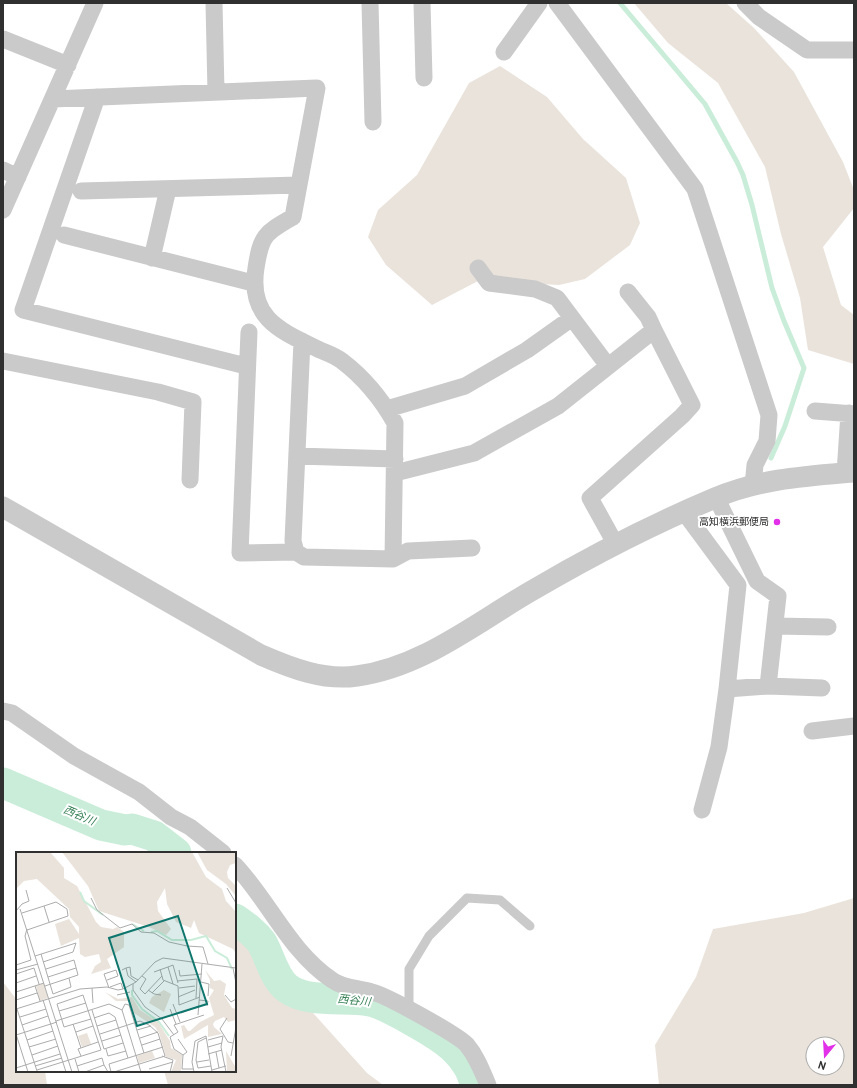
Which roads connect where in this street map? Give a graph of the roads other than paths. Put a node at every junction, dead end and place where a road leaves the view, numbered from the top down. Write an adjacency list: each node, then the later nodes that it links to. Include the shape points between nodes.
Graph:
1 (95, 3): 11 (street)
2 (214, 3): 13 (street)
3 (370, 3): 16 (street)
4 (422, 3): 12 (street)
5 (539, 3): 10 (street)
6 (557, 3): 41 (street, via 696,189 769,415 768,441 754,465)
7 (745, 3): 9 (street, via 759,17 807,50)
8 (3, 39): 11 (street)
9 (854, 50)
10 (504, 52)
11 (68, 66): 15 (street)
12 (424, 78)
13 (216, 92): 14 (street); 18 (street, via 317,88)
14 (97, 97): 15 (street); 32 (street, via 23,310)
15 (53, 99): 17 (street)
16 (373, 122)
17 (10, 174): 21 (street)
18 (298, 185): 19 (street); 25 (street, via 293,217 269,231 262,241)
19 (168, 189): 20 (street); 23 (street)
20 (81, 191)
21 (3, 210)
22 (64, 235): 23 (street)
23 (152, 258): 25 (street)
24 (478, 268): 27 (street, via 489,283 535,289 557,298)
25 (253, 284): 30 (street, via 256,299 265,318)
26 (628, 292): 28 (street, via 648,317)
27 (572, 318): 33 (street); 34 (street, via 527,350 465,386)
28 (654, 330): 33 (street); 45 (street, via 692,405 590,498)
29 (249, 332): 32 (street)
30 (302, 341): 34 (street, via 341,360 362,379); 37 (street)
31 (3, 361): 40 (street, via 158,392 193,402)
32 (246, 366): 47 (street, via 240,553)
33 (608, 366): 38 (street, via 558,406 474,454)
34 (387, 409): 38 (street, via 396,423)
35 (815, 411): 36 (street)
36 (852, 413): 39 (street)
37 (297, 456): 38 (street); 47 (street, via 293,541)
38 (395, 466): 48 (street)
39 (850, 472): 41 (street, via 798,477)
40 (190, 480)
41 (753, 486): 42 (street)
42 (716, 497): 44 (street); 49 (street, via 757,581 778,596)
43 (3, 507): 45 (street, via 261,655 289,667 320,675 356,676 386,669 430,652)
44 (684, 512): 45 (street); 53 (street, via 738,585)
45 (616, 545)
46 (472, 548): 48 (street, via 408,551)
47 (296, 552): 48 (street, via 304,557)
48 (393, 559)
49 (775, 626): 50 (street); 51 (street)
50 (828, 627)
51 (768, 686): 52 (street); 53 (street)
52 (822, 688)
53 (727, 689): 57 (street, via 719,747)
54 (3, 711): 58 (street, via 12,714 74,756 140,792)
55 (854, 726): 56 (street)
56 (812, 731)
57 (702, 810)
58 (222, 852)
59 (236, 866): 61 (street, via 251,882 305,958 333,981 374,992)
60 (530, 926): 61 (lane, via 500,900 467,898 429,936 410,969)
61 (409, 1010): 62 (street, via 466,1044 476,1058)
62 (488, 1085)

